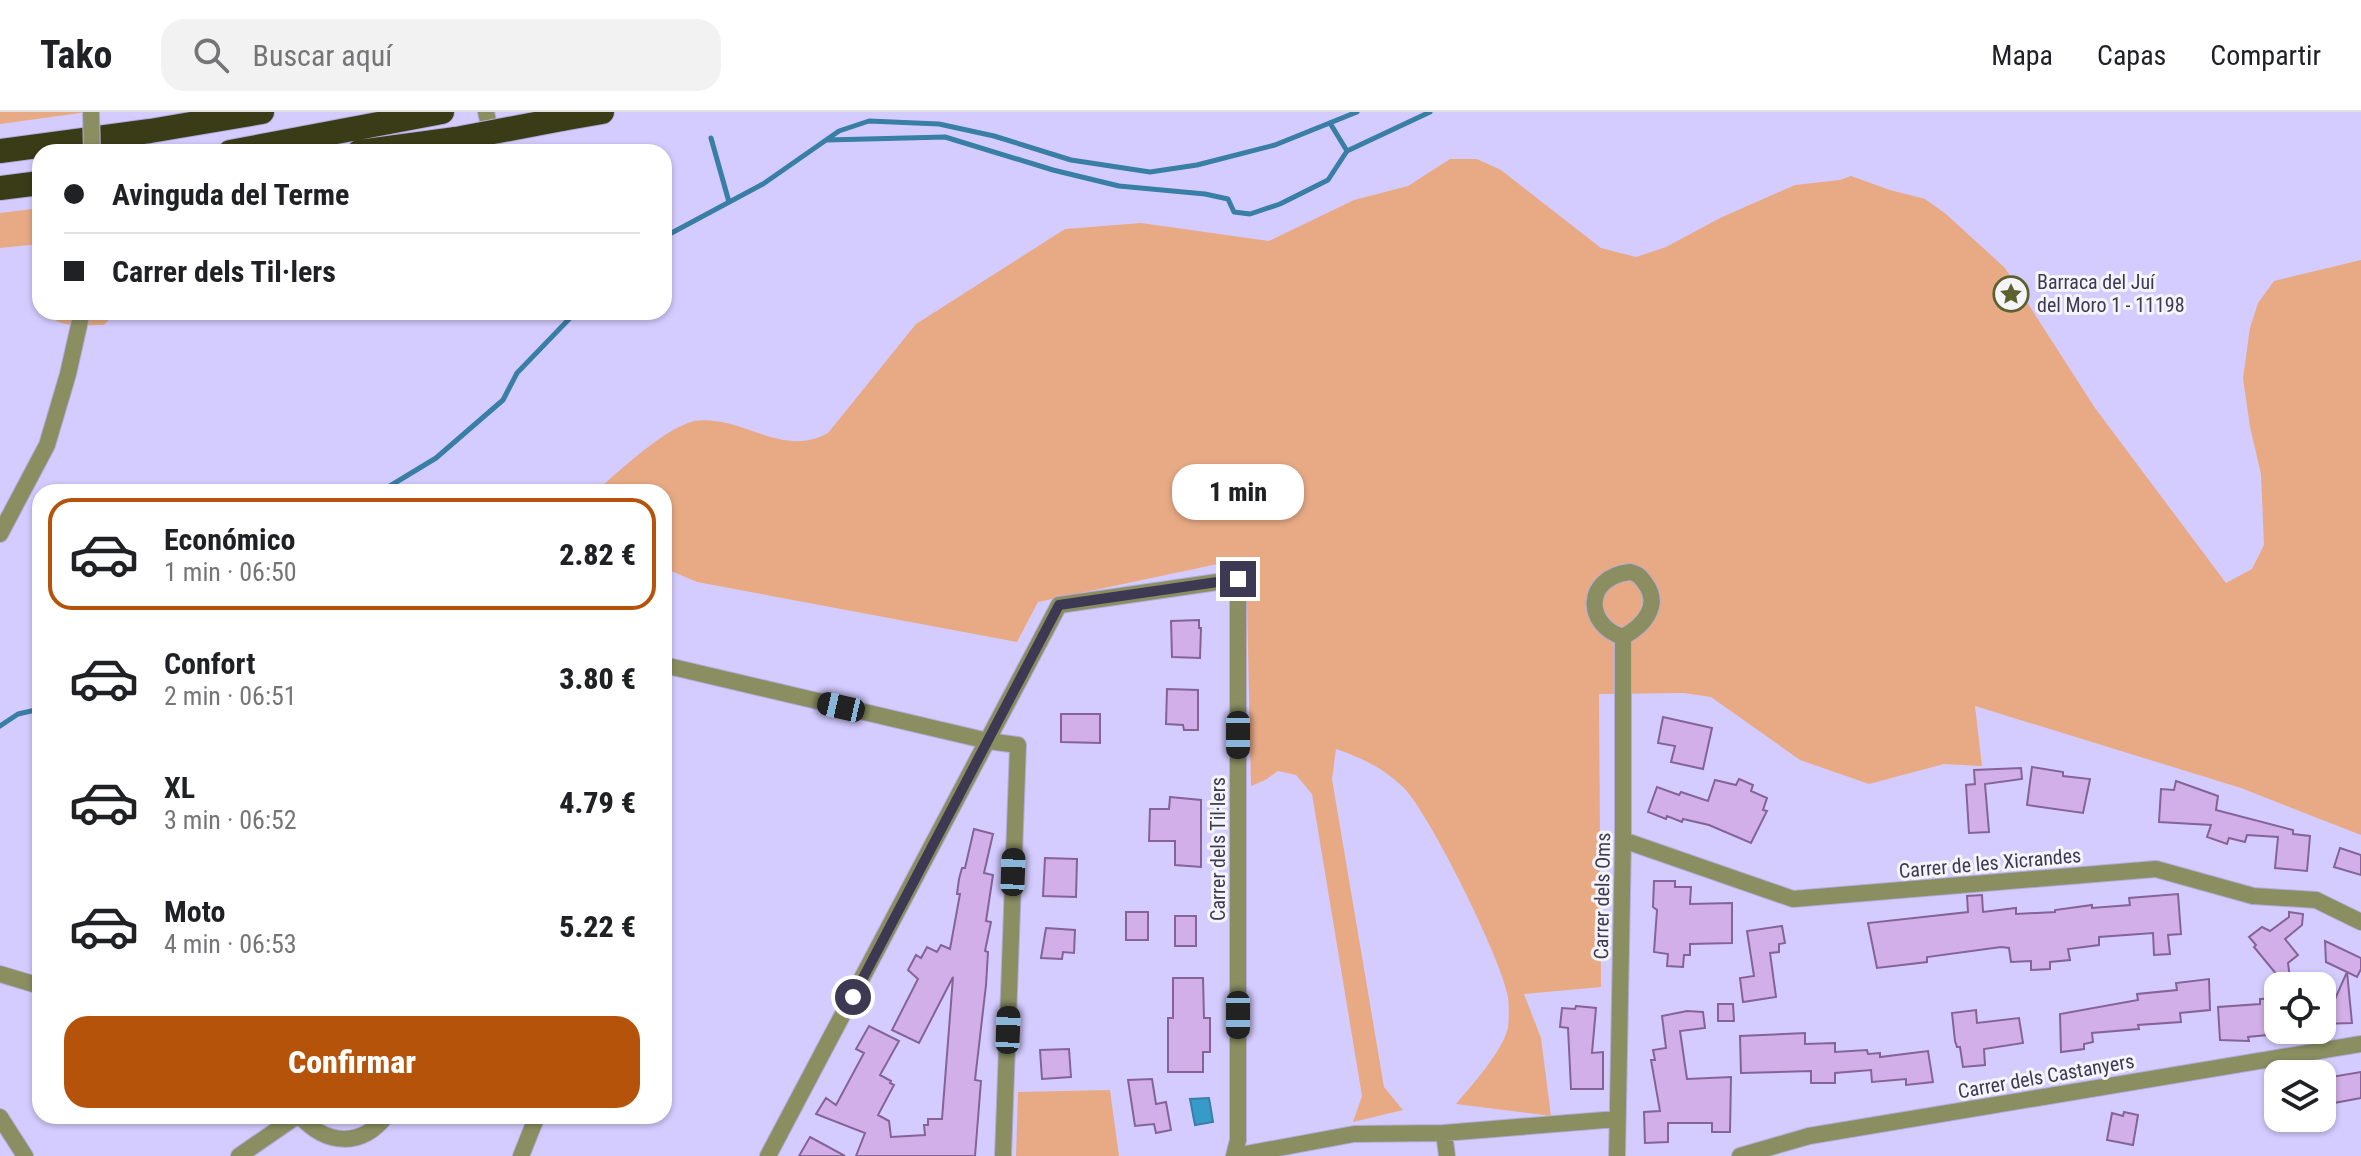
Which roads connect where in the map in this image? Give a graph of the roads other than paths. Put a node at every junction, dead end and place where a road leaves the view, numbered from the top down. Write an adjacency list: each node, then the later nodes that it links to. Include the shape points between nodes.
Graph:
1 (91, 112): 9 (street, bridge)
2 (214, 112): 7 (highway)
3 (262, 112): 7 (highway)
4 (442, 112): 10 (highway)
5 (486, 112): 12 (street)
6 (602, 112): 11 (highway, bridge)
7 (150, 131): 8 (highway)
8 (52, 144)
9 (92, 144)
10 (272, 144)
11 (419, 144)
12 (493, 144)
13 (32, 147): 14 (highway)
14 (0, 151)
15 (32, 184): 16 (highway)
16 (0, 188)
17 (80, 320): 18 (street, via 47,445)
18 (0, 534)
19 (1623, 637): 22 (street, Carrer dels Oms)
20 (672, 667): 21 (street)
21 (988, 741): 38 (street); 39 (street, via 1018,745); 40 (street, Carrer dels Til·lers, via 1059,605 1238,579)
22 (1623, 840): 23 (street, Carrer de les Xicrandes, via 1793,899 2156,869 2253,896 2316,900); 28 (street, Carrer dels Oms)
23 (2361, 922)
24 (0, 974): 25 (street)
25 (32, 984)
26 (2361, 1044): 43 (street, Carrer dels Castanyers, via 1809,1136)
27 (0, 1117): 35 (street)
28 (1617, 1119): 33 (street); 42 (street, Carrer dels Oms)
29 (287, 1124): 36 (street)
30 (307, 1124): 31 (street, via 338,1139 366,1134)
31 (377, 1124)
32 (534, 1124): 37 (street)
33 (1444, 1133): 34 (street, via 1354,1134); 41 (street)
34 (1257, 1155): 40 (street)
35 (25, 1156)
36 (239, 1156)
37 (521, 1156)
38 (768, 1156)
39 (1003, 1156)
40 (1234, 1156)
41 (1447, 1156)
42 (1617, 1156)
43 (1740, 1156)

